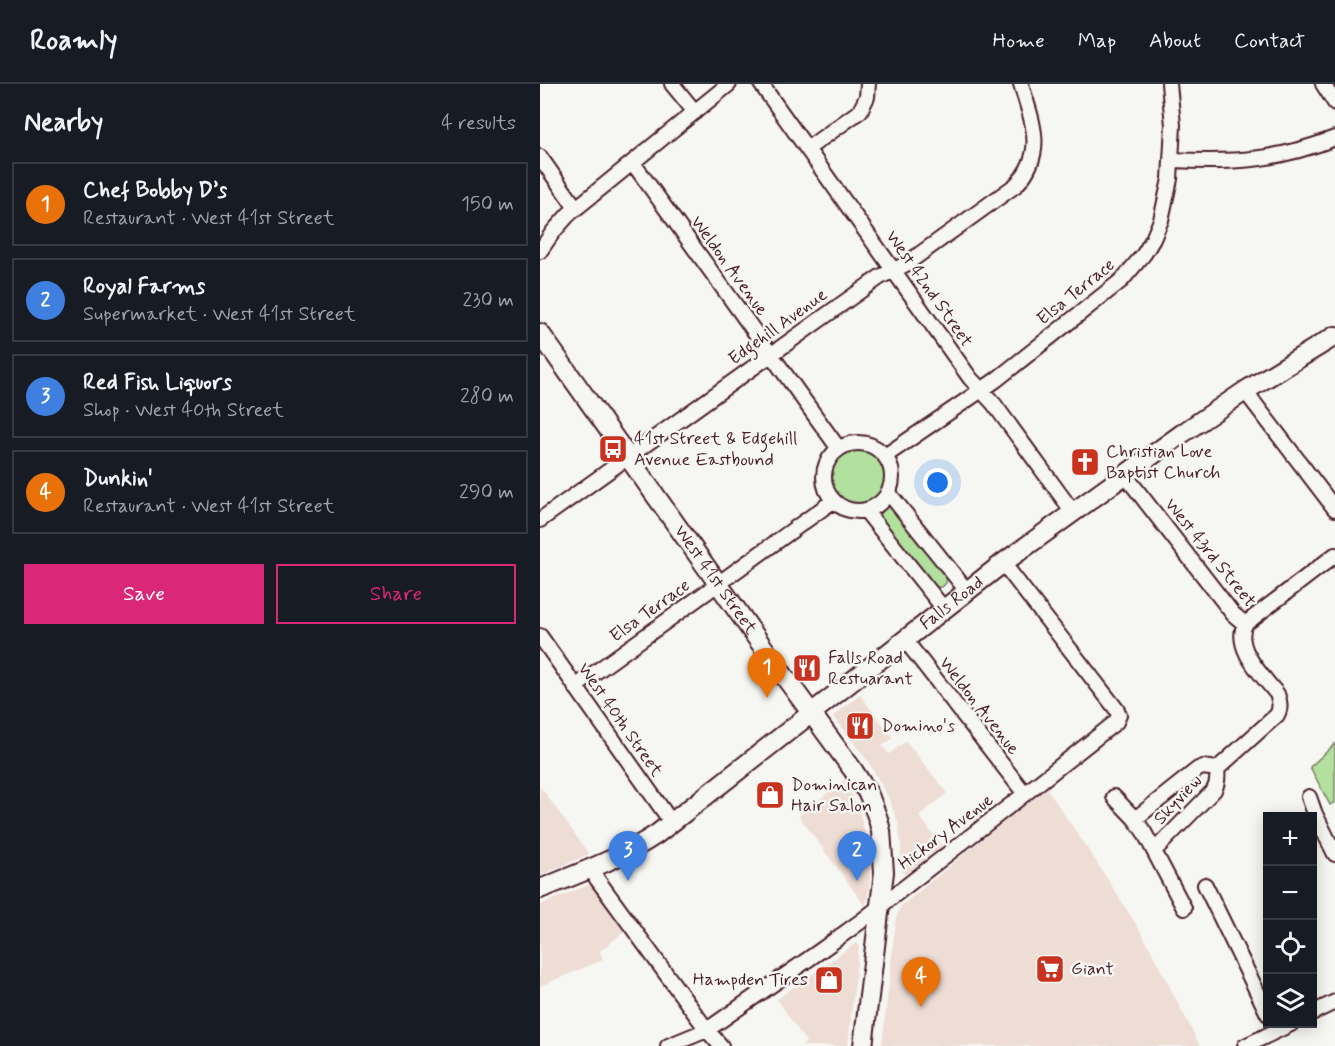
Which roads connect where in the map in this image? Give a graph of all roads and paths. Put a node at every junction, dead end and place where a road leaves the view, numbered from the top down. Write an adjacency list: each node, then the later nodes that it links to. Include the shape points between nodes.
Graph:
1 (672, 84): 9 (street)
2 (729, 84): 9 (street)
3 (761, 84): 11 (street, West 42nd Street)
4 (868, 84): 11 (street, via 860,111)
5 (1021, 84): 17 (street, Edgehill Avenue, via 1035,132 1035,152 1028,170 1016,186)
6 (1169, 84): 13 (street, Elsa Terrace)
7 (1323, 84): 8 (street)
8 (1335, 103)
9 (695, 112): 14 (street)
10 (1335, 138): 13 (street, via 1261,159)
11 (807, 149): 17 (street, West 42nd Street)
12 (540, 157): 15 (street)
13 (1172, 160): 21 (street, Elsa Terrace, via 1161,220 1134,267)
14 (633, 163): 15 (street); 20 (street, Weldon Avenue)
15 (576, 208): 16 (street)
16 (540, 251)
17 (893, 271): 20 (street, Edgehill Avenue); 21 (street, West 42nd Street)
18 (540, 333): 25 (main road, West 41st Street)
19 (1335, 336): 22 (main road, Falls Road)
20 (771, 354): 23 (street, Weldon Avenue); 25 (street, Edgehill Avenue)
21 (981, 390): 24 (street, Elsa Terrace); 31 (street, West 42nd Street)
22 (1245, 391): 26 (main road, Falls Road); 29 (street)
23 (838, 449): 24 (street, via 852,443 867,444); 28 (street, via 828,459 824,473)
24 (885, 456): 27 (street, via 891,470)
25 (628, 457): 32 (street, Edgehill Avenue); 35 (main road, West 41st Street)
26 (1125, 476): 31 (main road, Falls Road); 38 (street, West 43rd Street, via 1233,614)
27 (888, 492): 30 (street, via 879,504); 36 (street)
28 (833, 501): 30 (street, via 848,510); 35 (street, Elsa Terrace)
29 (1335, 509)
30 (865, 510): 37 (street)
31 (1073, 512): 34 (main road, Falls Road)
32 (540, 520)
33 (1335, 555): 38 (street)
34 (1003, 563): 36 (main road, Falls Road); 44 (street, Hickory Avenue, via 1119,715 1116,722)
35 (719, 583): 41 (street, Elsa Terrace); 42 (main road, West 41st Street)
36 (967, 591): 37 (main road, Falls Road)
37 (944, 609): 40 (main road, Falls Road)
38 (1245, 624): 43 (street, Skyview, via 1244,648 1277,694 1279,710)
39 (540, 636): 41 (street, West 40th Street)
40 (905, 640): 42 (main road, Falls Road); 44 (street, Weldon Avenue)
41 (575, 687): 48 (street, West 40th Street)
42 (812, 713): 48 (main road, Falls Road); 54 (main road, West 41st Street, via 862,783 878,819 884,856)
43 (1217, 769): 47 (street, Skyview, via 1198,769); 49 (street, Skyview, via 1214,790)
44 (1025, 794): 54 (street, Hickory Avenue)
45 (1309, 796): 50 (street)
46 (1114, 797): 47 (street, Skyview)
47 (1135, 819): 49 (street, Skyview)
48 (672, 824): 51 (main road, Falls Road, via 633,849)
49 (1154, 851): 55 (street, Skyview)
50 (1335, 855)
51 (592, 868): 53 (main road, Falls Road); 60 (street)
52 (1205, 885): 57 (street)
53 (540, 889)
54 (881, 904): 60 (street, Hickory Avenue); 63 (main road, West 41st Street)
55 (1184, 908)
56 (1335, 1002): 58 (street)
57 (1263, 1004)
58 (1317, 1011)
59 (1272, 1028): 64 (street)
60 (707, 1030): 61 (street, Hickory Avenue); 62 (street)
61 (668, 1046)
62 (721, 1046)
63 (863, 1046)
64 (1245, 1046)

